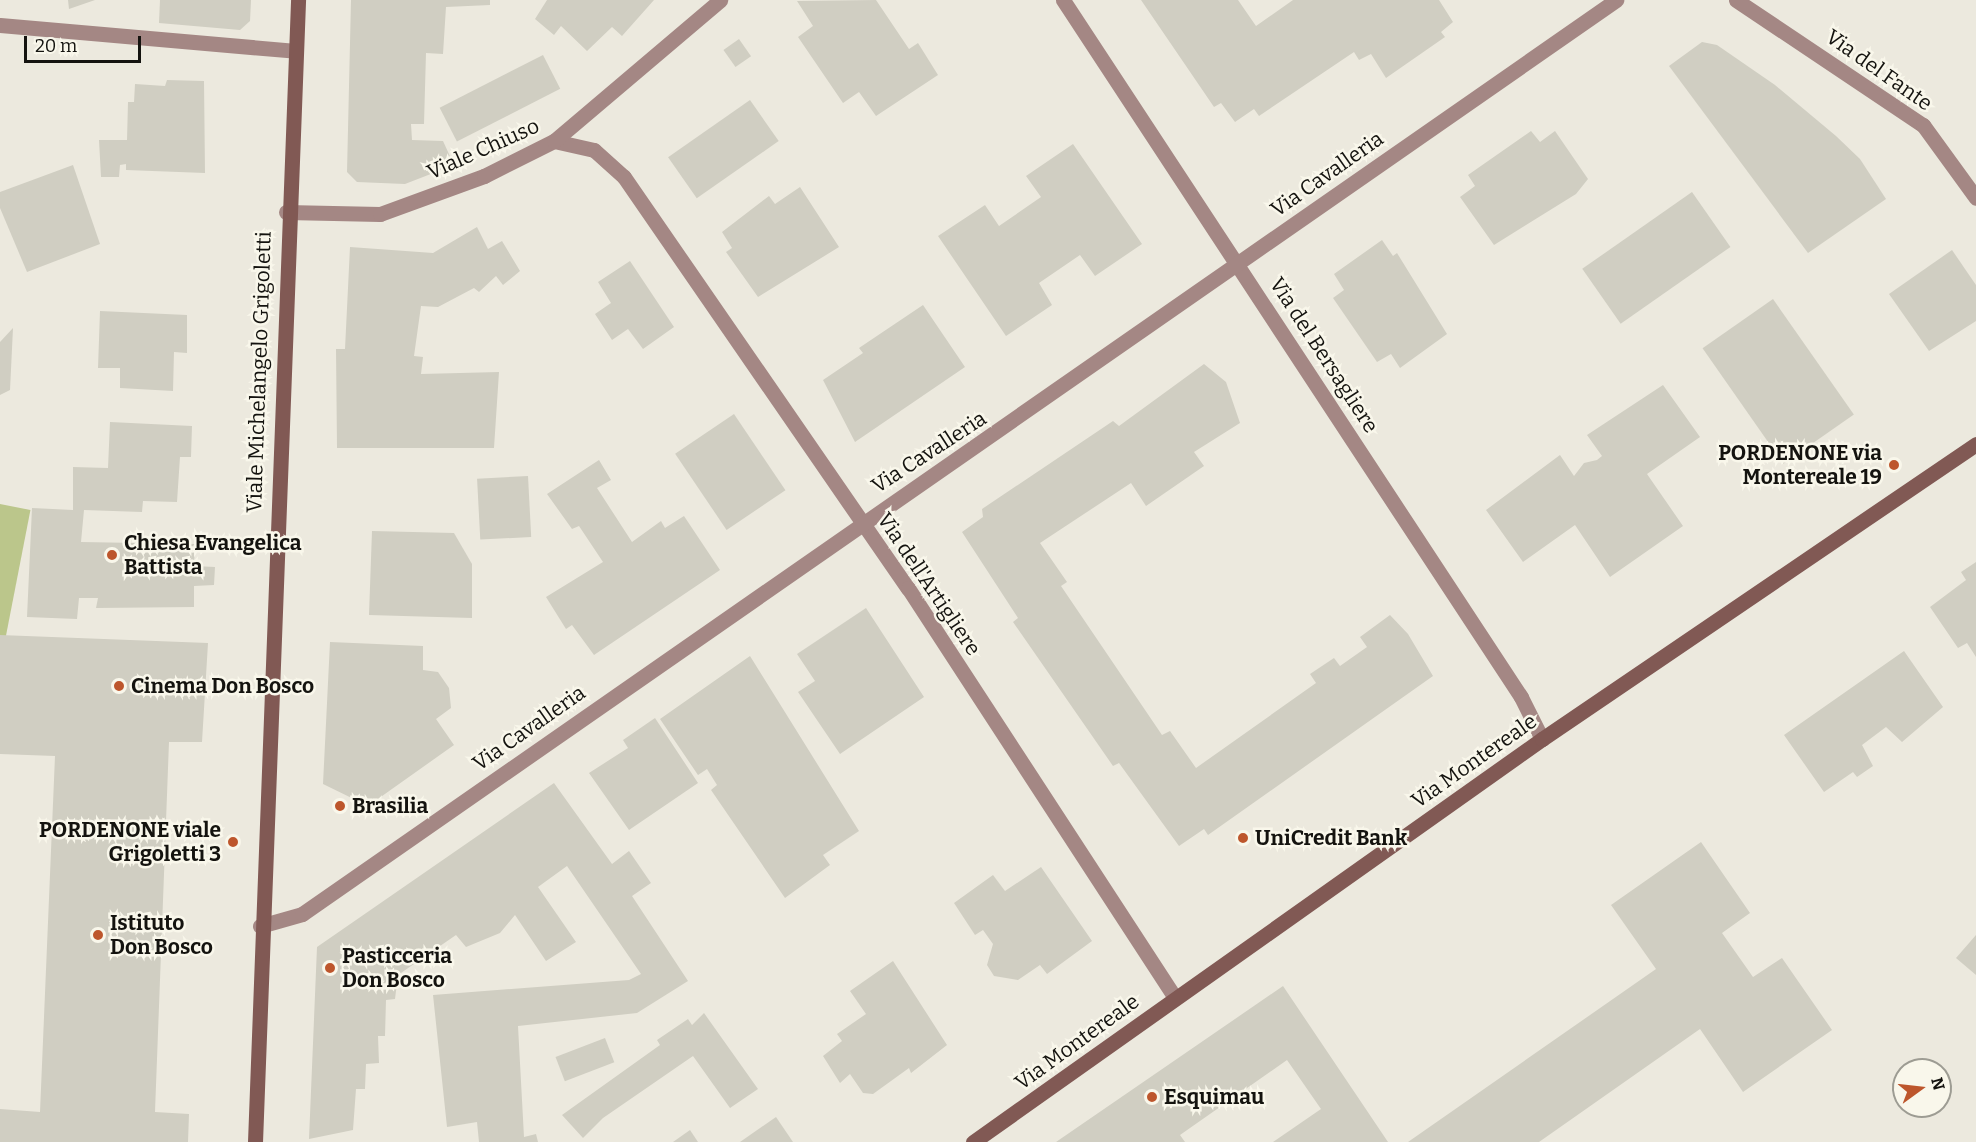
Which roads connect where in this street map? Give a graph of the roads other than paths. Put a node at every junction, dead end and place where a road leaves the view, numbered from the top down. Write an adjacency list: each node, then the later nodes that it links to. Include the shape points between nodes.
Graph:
1 (298, 0): 7 (main road, Viale Michelangelo Grigoletti)
2 (720, 0): 8 (street, Viale Chiuso)
3 (1063, 0): 11 (street, Via del Bersagliere)
4 (1616, 0): 11 (street, Via Cavalleria)
5 (1736, 0): 9 (street, Via del Fante, via 1923,125)
6 (0, 25): 7 (street)
7 (296, 51): 10 (main road, Viale Michelangelo Grigoletti)
8 (554, 141): 10 (street, Viale Chiuso, via 483,176 380,214); 13 (street, Via dell'Artigliere, via 594,150 624,177)
9 (1976, 198)
10 (286, 212): 15 (main road, Viale Michelangelo Grigoletti)
11 (1238, 261): 13 (street, Via Cavalleria, via 916,490); 14 (street, Via del Bersagliere, via 1521,697)
12 (1976, 444): 14 (main road, Via Montereale)
13 (861, 520): 15 (street, Via Cavalleria, via 302,914); 16 (street, Via dell'Artigliere)
14 (1542, 739): 16 (main road, Via Montereale)
15 (260, 926): 17 (main road, Viale Michelangelo Grigoletti)
16 (1175, 997): 18 (main road, Via Montereale)
17 (255, 1142)
18 (973, 1142)

